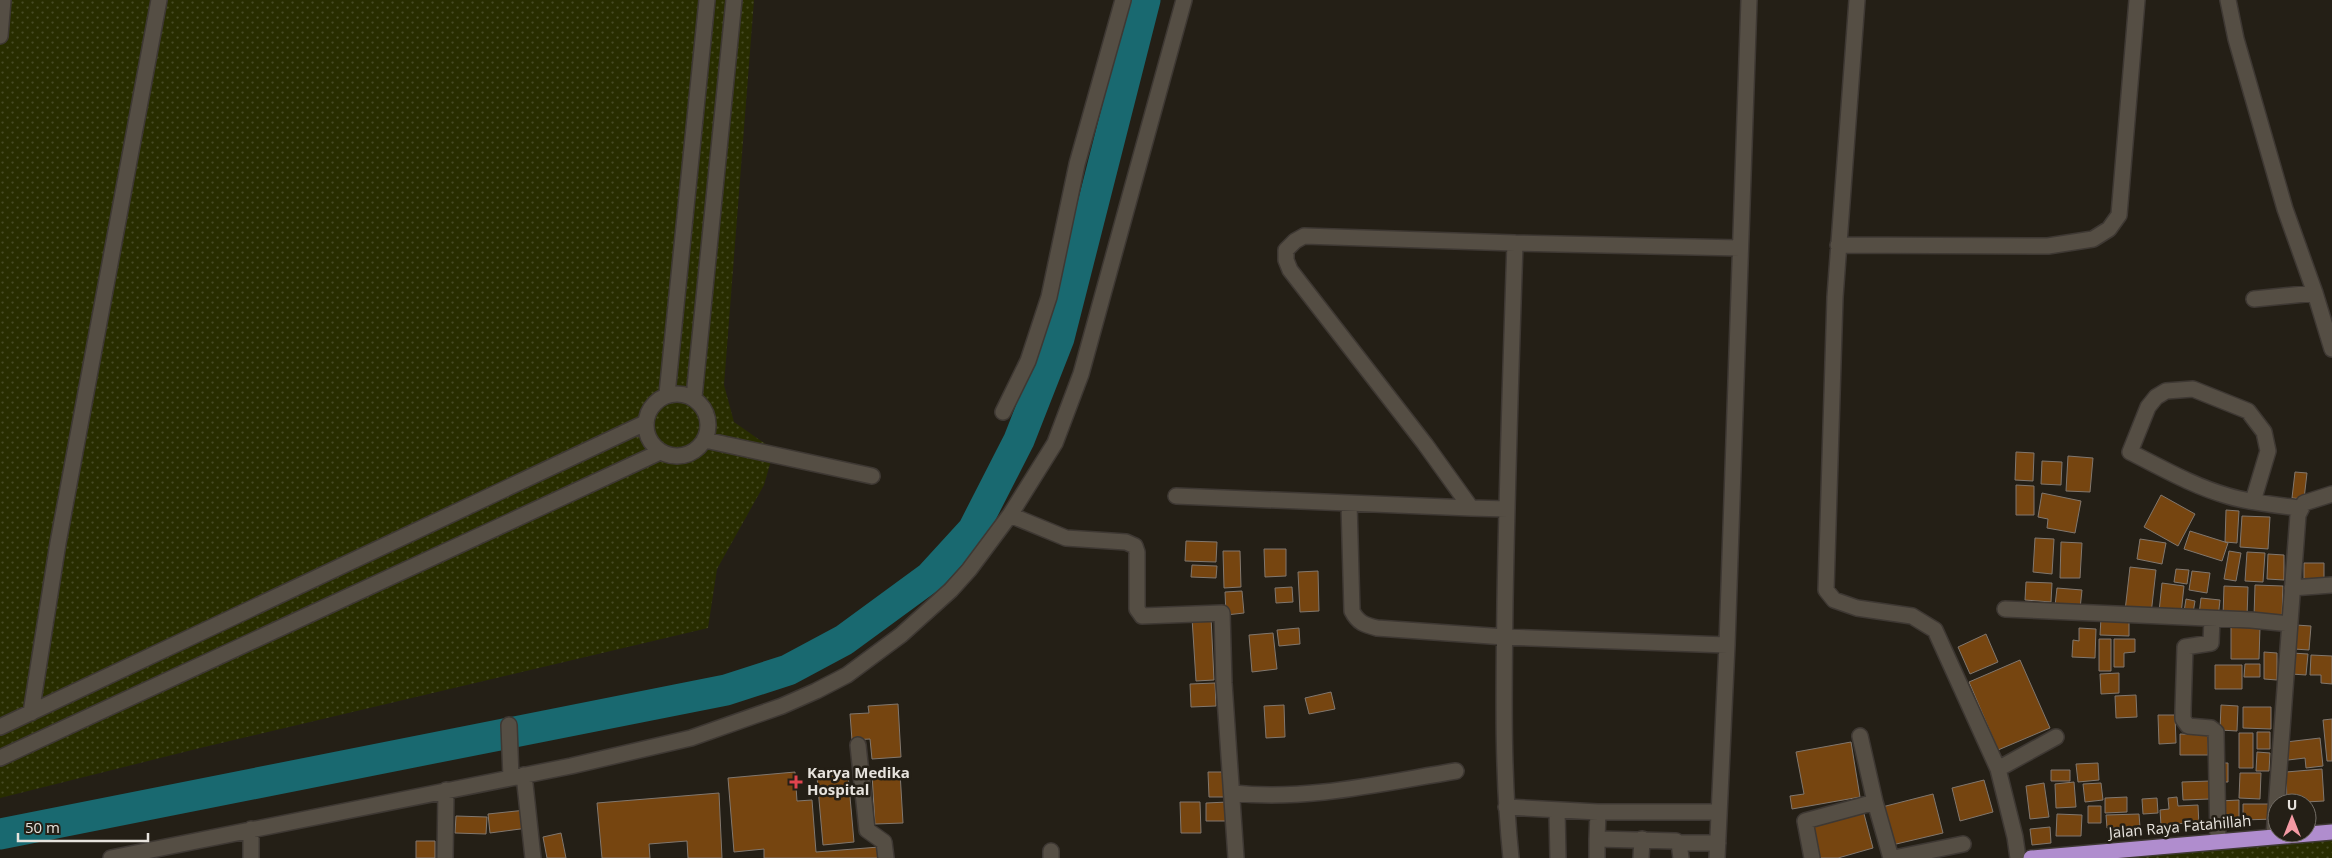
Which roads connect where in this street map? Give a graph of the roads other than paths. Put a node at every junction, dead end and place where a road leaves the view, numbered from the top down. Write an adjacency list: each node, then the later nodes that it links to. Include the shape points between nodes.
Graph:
1 (3, 0): 11 (street)
2 (158, 0): 40 (street, via 58,543)
3 (707, 0): 18 (street)
4 (734, 0): 19 (street)
5 (1123, 0): 20 (street, via 1077,164 1049,297 1028,361)
6 (1184, 0): 32 (street, via 1068,413 1056,443)
7 (1749, 0): 14 (street)
8 (1857, 0): 13 (street)
9 (2137, 0): 13 (street, via 2119,215 2109,229 2092,239 2048,246)
10 (2228, 0): 15 (street, via 2236,39 2285,209)
11 (0, 36)
12 (1515, 243): 14 (street); 29 (street, via 1304,236 1286,250 1290,270 1426,444); 31 (street)
13 (1838, 245): 47 (street, via 1826,590 1834,600 1857,608 1912,616 1935,630)
14 (1740, 248): 39 (street)
15 (2315, 293): 16 (street); 17 (street)
16 (2254, 299)
17 (2332, 349)
18 (667, 394): 19 (street); 21 (street, via 652,405)
19 (694, 397): 22 (street, via 705,409 710,424)
20 (1003, 412)
21 (645, 423): 23 (street, via 648,439); 40 (street)
22 (706, 440): 23 (street, via 693,452 676,457); 24 (street)
23 (660, 452): 46 (street)
24 (872, 476)
25 (2332, 494): 30 (street, via 2304,503)
26 (1176, 496): 28 (street)
27 (2253, 501): 27 (street, via 2268,444 2264,432 2248,411 2193,389 2166,392 2156,397 2148,407 2130,452 2188,482); 30 (street)
28 (1349, 503): 29 (street); 38 (street, via 1352,611 1356,620 1377,628)
29 (1471, 508): 31 (street)
30 (2300, 508): 34 (street)
31 (1506, 509): 38 (street)
32 (1010, 514): 49 (street, via 951,590 875,655 816,692 691,738); 51 (street, via 1066,538 1126,542 1135,546 1137,609 1142,616 1222,613)
33 (2332, 585): 34 (street)
34 (2292, 588): 37 (street)
35 (2006, 609): 36 (street)
36 (2212, 619): 37 (street); 64 (street, via 2211,643 2185,646 2183,719 2188,726 2211,728 2216,732)
37 (2290, 624): 52 (street)
38 (1504, 637): 39 (street); 54 (street)
39 (1727, 645): 57 (street)
40 (31, 713): 42 (street)
41 (509, 726): 49 (street, via 510,749)
42 (0, 727)
43 (1860, 736): 53 (street)
44 (2056, 737): 47 (street)
45 (858, 745): 72 (street, via 867,830 884,842)
46 (0, 758)
47 (1998, 769): 80 (street, via 2016,836)
48 (1456, 771): 51 (street, via 1317,794)
49 (518, 776): 50 (street); 71 (street)
50 (446, 790): 58 (street); 70 (street)
51 (1233, 793): 73 (street)
52 (2277, 793)
53 (1875, 802): 78 (street, via 1805,821); 79 (street)
54 (1506, 807): 55 (street); 74 (street)
55 (1557, 811): 56 (street); 75 (street)
56 (1598, 812): 57 (street); 62 (street)
57 (1719, 812): 66 (street)
58 (251, 829): 68 (street); 69 (street)
59 (2332, 832): 60 (highway, Jalan Raya Fatahillah)
60 (2317, 833)
61 (2267, 837): 64 (highway, Jalan Raya Fatahillah)
62 (1597, 838): 63 (street); 76 (street)
63 (1642, 839): 67 (street, via 1676,841); 77 (street)
64 (2218, 841): 81 (highway, Jalan Raya Fatahillah)
65 (1962, 844): 79 (street)
66 (1717, 850): 67 (street)
67 (1680, 851)
68 (111, 858)
69 (251, 858)
70 (445, 858)
71 (533, 858)
72 (886, 858)
73 (1236, 858)
74 (1511, 858)
75 (1558, 858)
76 (1597, 858)
77 (1641, 858)
78 (1812, 858)
79 (1892, 858)
80 (2018, 858)
81 (2031, 858)

